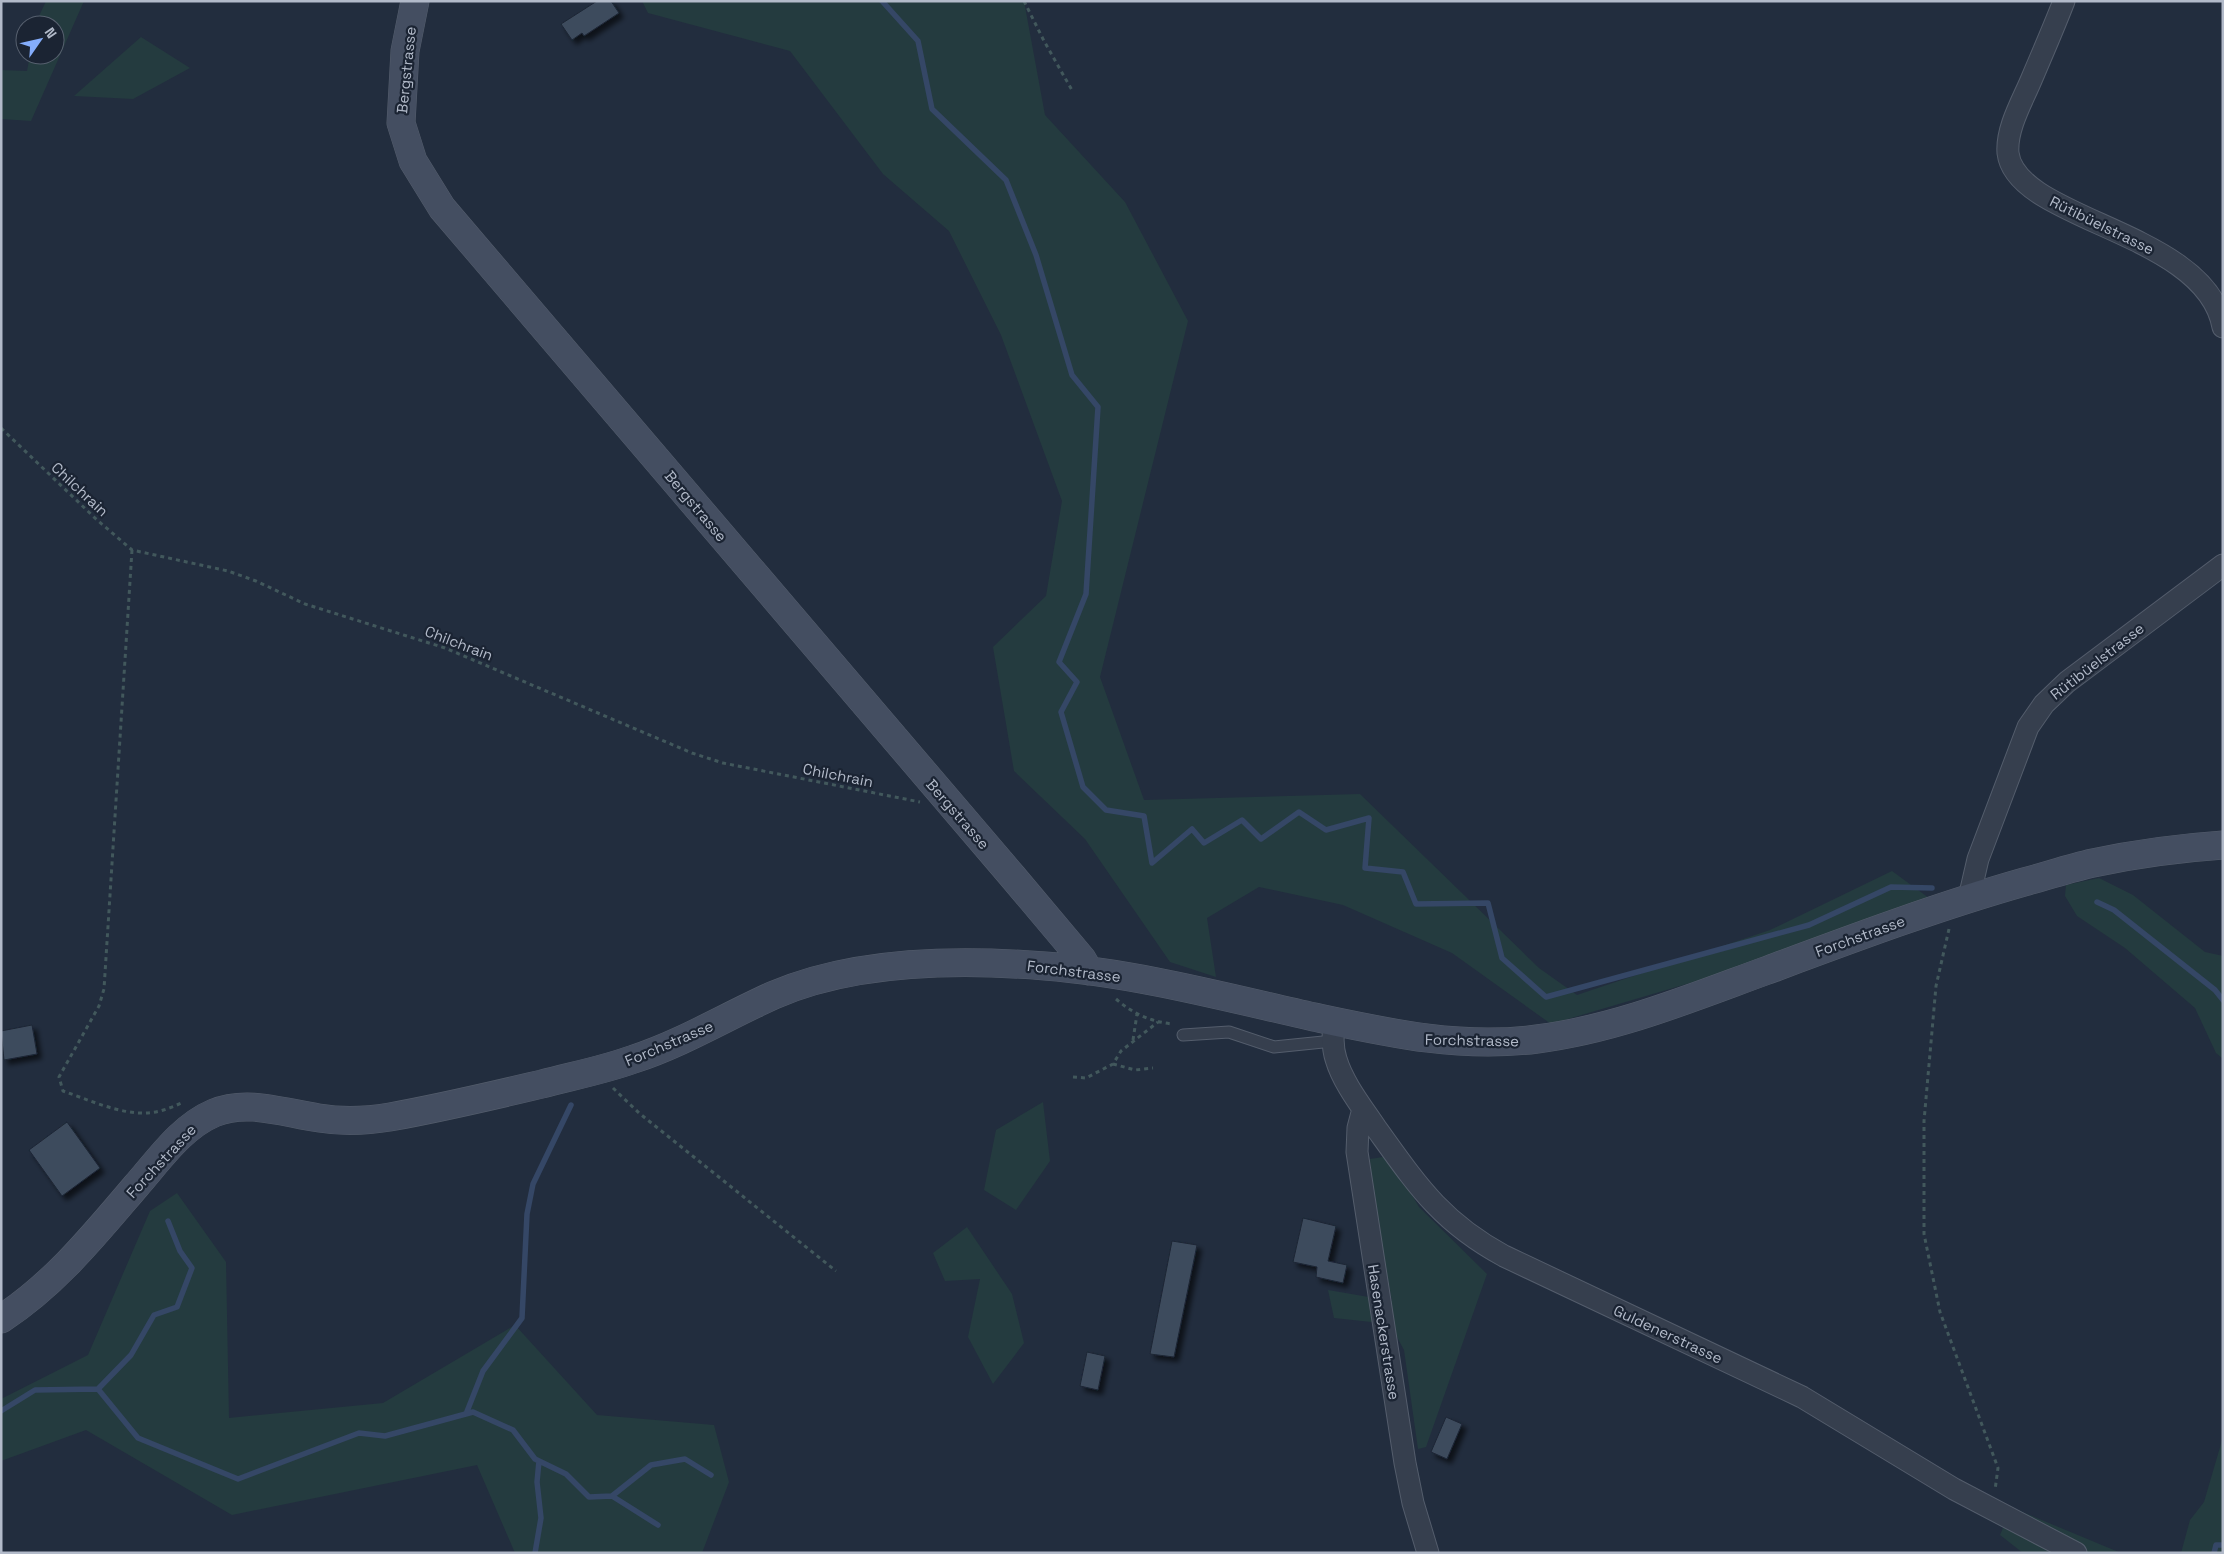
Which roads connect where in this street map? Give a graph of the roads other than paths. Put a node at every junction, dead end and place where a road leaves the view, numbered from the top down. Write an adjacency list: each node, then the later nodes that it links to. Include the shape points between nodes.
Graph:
1 (415, 1): 7 (main road, Bergstrasse, via 405,51 401,123 413,161 442,208)
2 (2064, 1): 3 (street, Rütibüelstrasse, via 2011,127 2008,154 2018,176 2047,199 2148,247 2180,267 2203,287 2220,315)
3 (2223, 328)
4 (2223, 565): 6 (street, Rütibüelstrasse, via 2067,682 2040,709 2019,747 1978,859)
5 (2223, 844): 6 (main road, Forchstrasse, via 2091,863)
6 (1969, 898): 8 (main road, Forchstrasse, via 1636,1017 1560,1036 1510,1043 1460,1042)
7 (1089, 970): 8 (main road, Forchstrasse, via 1160,983); 11 (main road, Forchstrasse, via 948,964 889,967 841,974 777,994 659,1050 606,1068 497,1094 364,1120 317,1118 250,1107 214,1113 185,1132 52,1280 28,1302)
8 (1334, 1031): 9 (lane, via 1274,1047 1229,1032); 10 (street, Guldenerstrasse, via 1338,1065)
9 (1183, 1035)
10 (1363, 1109): 12 (street, Hasenackerstrasse, via 1356,1152 1405,1463); 13 (street, Guldenerstrasse, via 1425,1195 1450,1221 1483,1245 1802,1398 1912,1465)
11 (1, 1319)
12 (1428, 1553)
13 (2076, 1553)

